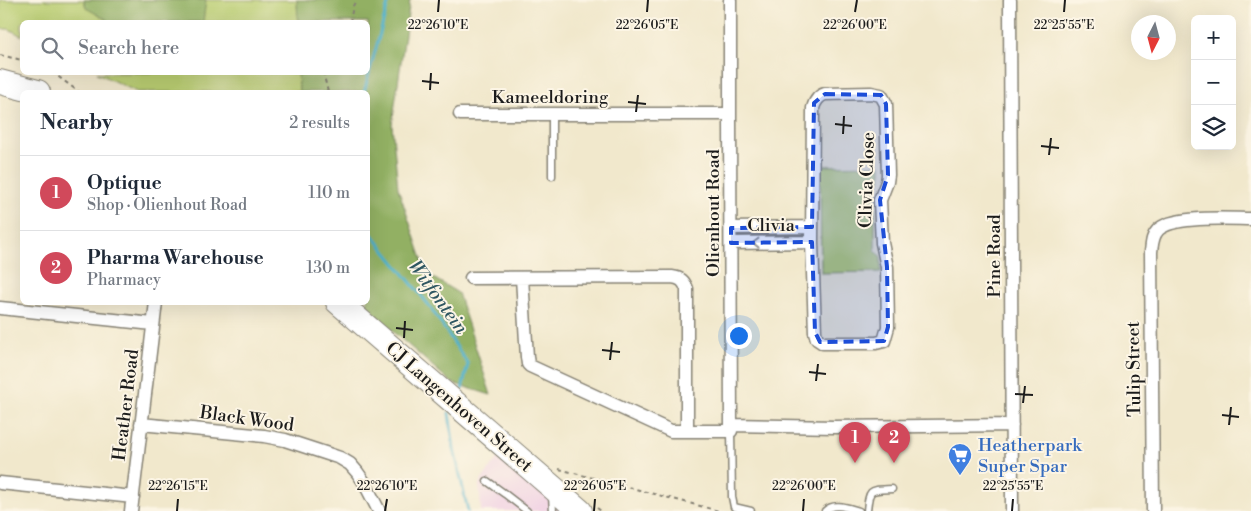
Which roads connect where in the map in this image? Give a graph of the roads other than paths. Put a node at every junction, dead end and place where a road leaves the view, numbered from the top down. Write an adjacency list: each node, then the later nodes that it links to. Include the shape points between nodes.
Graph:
1 (730, 0): 7 (street, Olienhout Road)
2 (1010, 0): 21 (street, Pine Road)
3 (0, 82): 4 (highway)
4 (30, 90)
5 (460, 114): 6 (street, Kameeldoring)
6 (552, 114): 7 (street, Kameeldoring); 8 (lane)
7 (730, 114): 11 (street, Olienhout Road)
8 (552, 176)
9 (1251, 219): 39 (street, Tulip Street, via 1175,221 1159,228 1153,236)
10 (812, 227): 11 (street, Clivia); 12 (street, Clivia Close); 12 (street, Clivia Close, via 814,103 825,94 881,95 886,104 888,175 880,200 887,267 888,327 884,341 828,344 817,339)
11 (731, 228): 13 (street, Olienhout Road)
12 (812, 242): 13 (street, Clivia, one-way to 13)
13 (731, 243): 22 (street, Olienhout Road)
14 (471, 278): 15 (street)
15 (522, 278): 23 (street, via 530,366 668,430); 23 (street, via 672,277 682,280 687,289)
16 (156, 305): 19 (street, Heather Road)
17 (341, 305): 24 (highway, CJ Langenhoven Street)
18 (0, 308): 19 (street)
19 (153, 324): 20 (street, Heather Road)
20 (140, 424): 28 (street, Heather Road); 30 (street, Black Wood, via 264,436 340,458 357,472)
21 (1012, 425): 22 (street); 38 (street, Pine Road)
22 (731, 428): 23 (street); 34 (lane, via 734,506)
23 (687, 431)
24 (513, 453): 32 (lane, via 552,497); 33 (highway, CJ Langenhoven Street)
25 (487, 482): 31 (lane)
26 (0, 483): 28 (street)
27 (892, 489): 37 (lane, via 870,492)
28 (133, 497): 29 (street, Heather Road)
29 (131, 511)
30 (379, 511)
31 (527, 511)
32 (553, 511)
33 (580, 511)
34 (751, 511)
35 (825, 511): 36 (lane, via 837,506)
36 (859, 511)
37 (867, 511)
38 (1012, 511)
39 (1153, 511)

